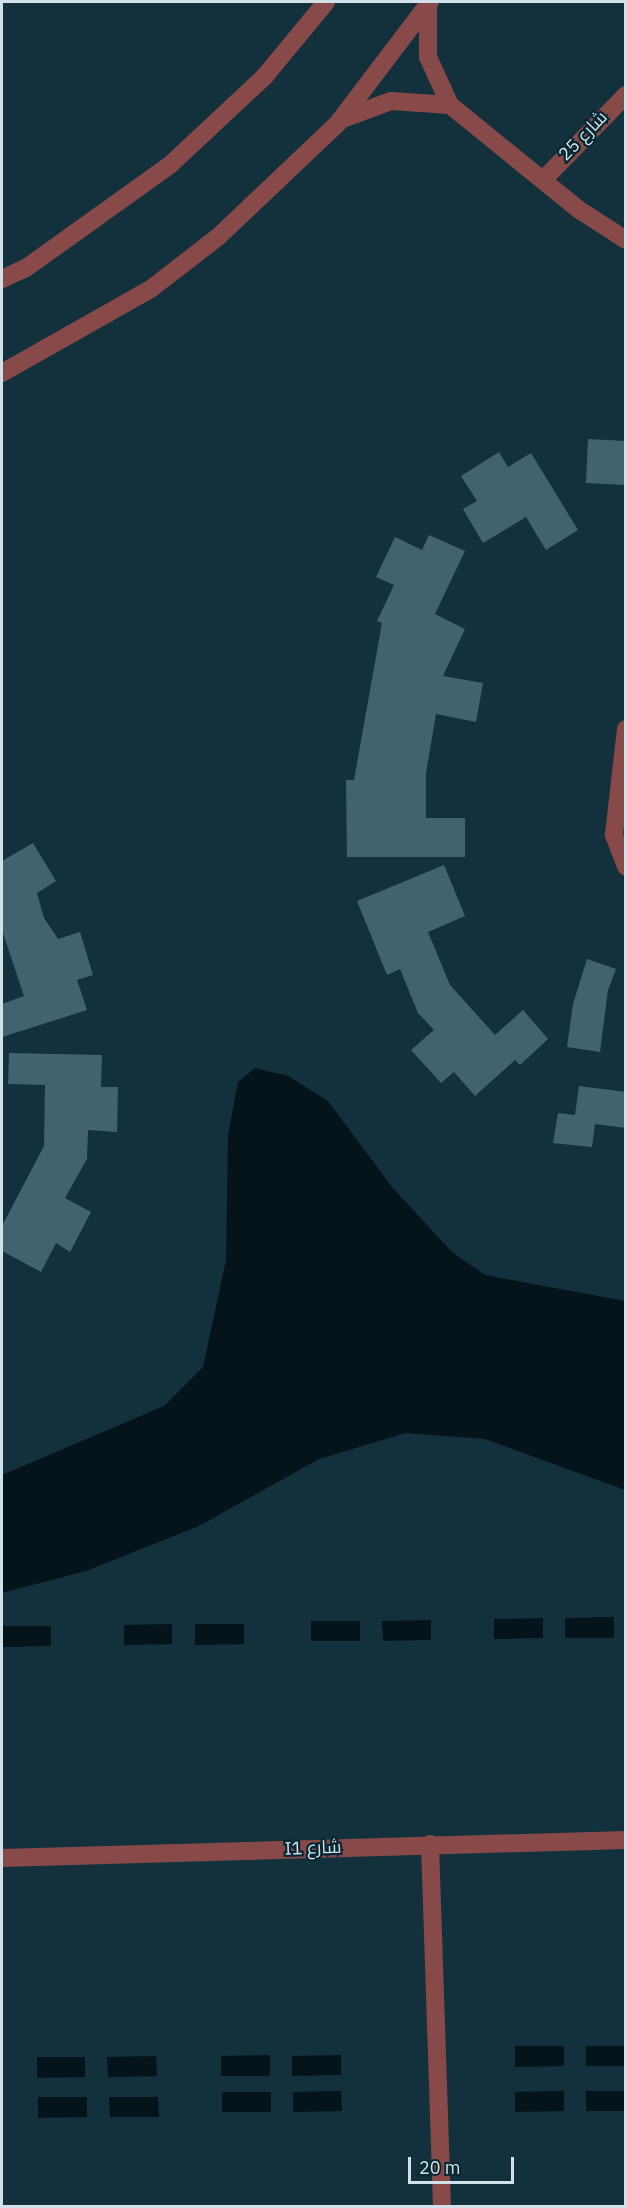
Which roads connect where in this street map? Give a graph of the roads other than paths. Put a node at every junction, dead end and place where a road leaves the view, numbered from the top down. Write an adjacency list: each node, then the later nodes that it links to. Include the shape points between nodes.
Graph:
1 (326, 2): 8 (street, via 265,76 171,164 26,268)
2 (429, 3): 4 (street, via 428,57); 5 (street)
3 (626, 95): 6 (street, شارع 25)
4 (450, 105): 5 (street, via 391,101 363,108); 6 (street)
5 (338, 123): 9 (street, via 227,230 152,288)
6 (543, 180): 7 (street)
7 (626, 240)
8 (2, 279)
9 (2, 372)
10 (626, 729): 11 (street, via 614,836)
11 (626, 867)
12 (626, 1840): 13 (street, I1 شارع)
13 (430, 1844): 14 (street, I1 شارع); 15 (street)
14 (2, 1858)
15 (442, 2206)

